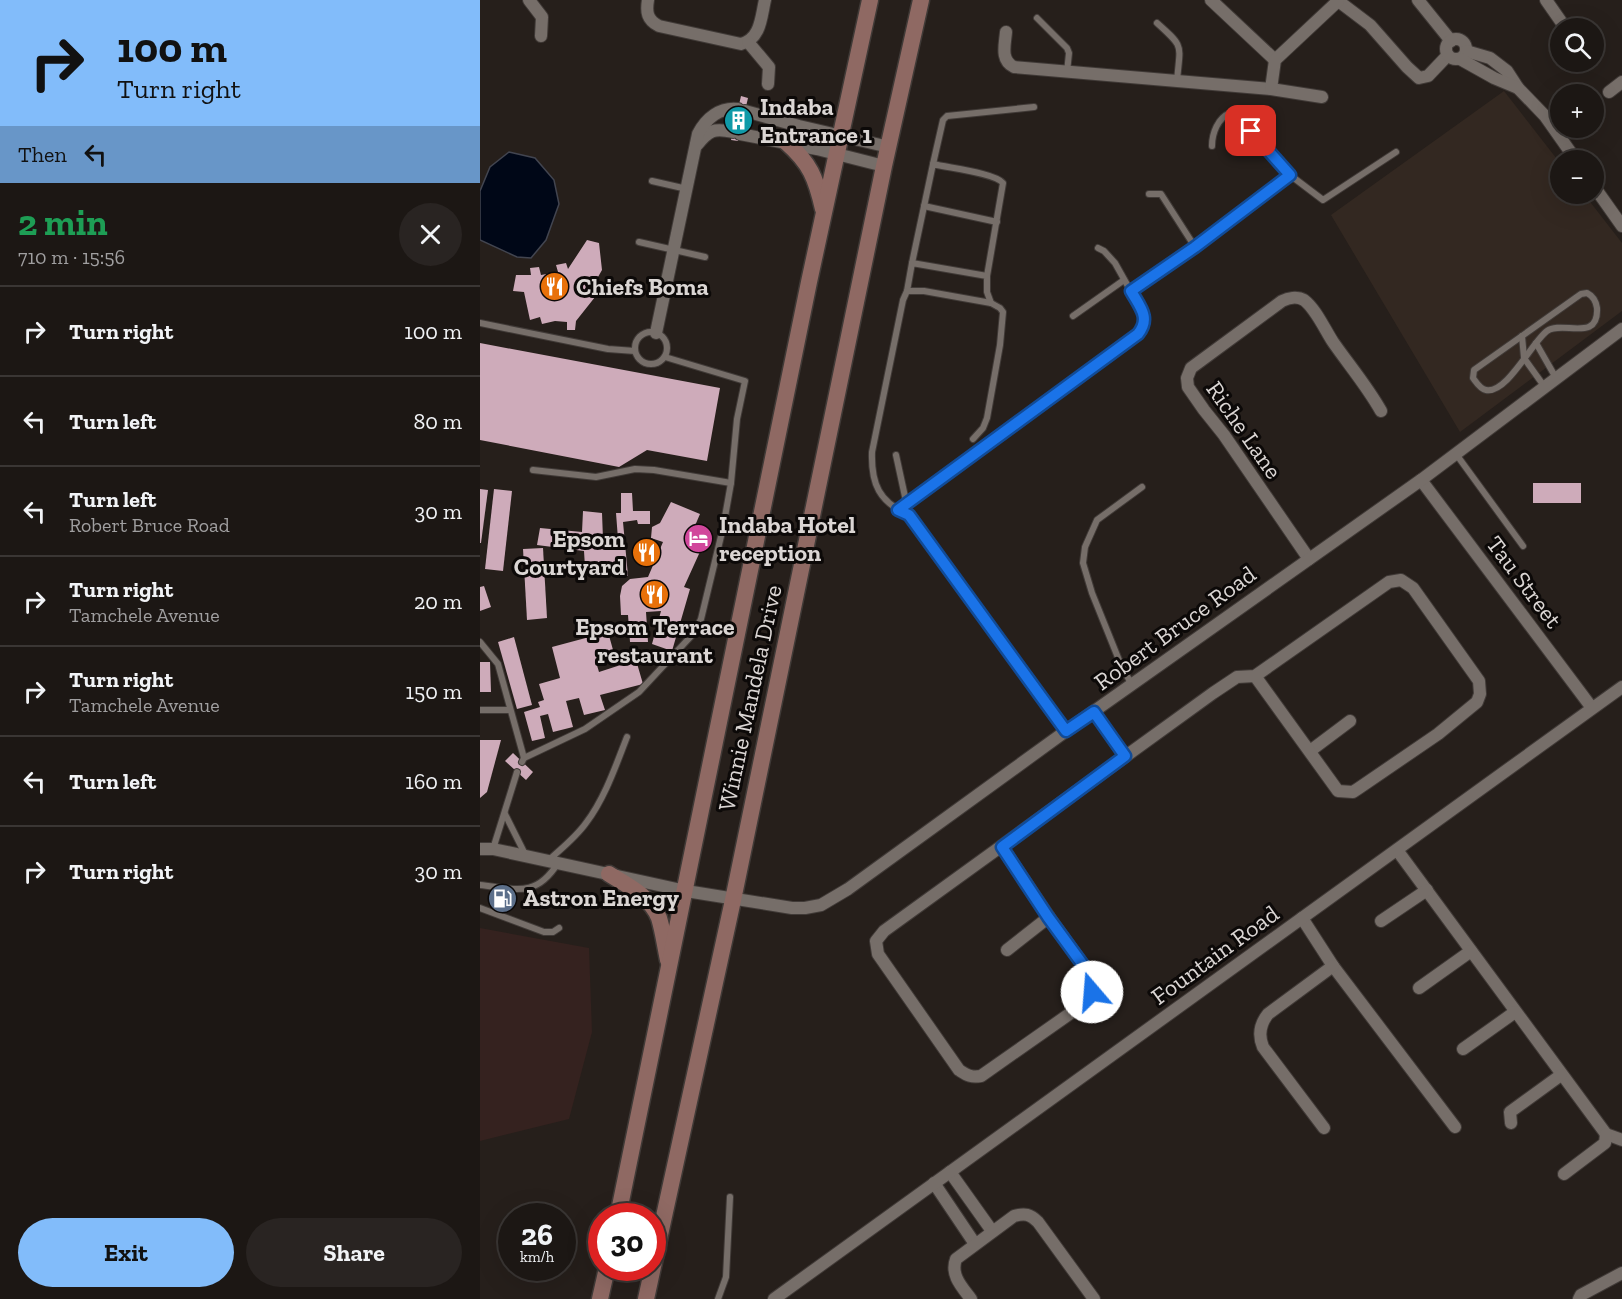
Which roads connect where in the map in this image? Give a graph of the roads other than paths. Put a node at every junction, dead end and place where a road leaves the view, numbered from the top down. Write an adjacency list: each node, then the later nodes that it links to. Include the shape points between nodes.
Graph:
1 (529, 0): 14 (street, via 542,17)
2 (648, 0): 16 (street, via 647,12 659,26 735,43)
3 (765, 0): 16 (street, via 757,34)
4 (870, 0): 27 (main road, Winnie Mandela Drive)
5 (921, 0): 31 (main road, Winnie Mandela Drive)
6 (1211, 0): 18 (street)
7 (1418, 0): 15 (street)
8 (1546, 0): 11 (street)
9 (1338, 1): 17 (street, via 1370,25 1419,78 1425,78); 18 (street)
10 (1037, 18): 19 (lane, via 1067,48)
11 (1559, 18)
12 (1157, 23): 20 (lane, via 1178,42)
13 (1006, 32): 19 (street, via 1004,54 1008,64)
14 (541, 36)
15 (1451, 40): 17 (street, via 1447,46); 17 (street, via 1461,40 1465,45)
16 (748, 42): 22 (street, via 769,67)
17 (1458, 55): 32 (street, via 1518,88 1545,116)
18 (1275, 60): 23 (street)
19 (1067, 72): 20 (street)
20 (1176, 81): 23 (street)
21 (1622, 82): 24 (street)
22 (768, 84)
23 (1271, 90): 25 (street)
24 (1609, 92)
25 (1322, 97)
26 (1034, 107): 35 (lane, via 947,116)
27 (841, 135): 29 (street, via 742,110 723,111 703,125); 31 (street); 34 (main road, Winnie Mandela Drive)
28 (786, 142): 29 (street, via 722,130 711,131); 34 (street); 43 (main road, via 807,162 816,179)
29 (697, 145): 39 (street)
30 (1212, 146): 37 (lane, via 1216,127 1224,116 1233,113)
31 (889, 147): 36 (main road, Winnie Mandela Drive)
32 (1569, 150)
33 (1396, 152): 37 (lane, via 1328,200)
34 (837, 153): 36 (street); 43 (main road, Winnie Mandela Drive)
35 (933, 164): 42 (lane); 44 (lane, via 999,178 1003,183)
36 (884, 166): 106 (main road, Winnie Mandela Drive)
37 (1290, 175): 47 (lane)
38 (652, 181): 39 (lane)
39 (687, 189): 49 (street)
40 (1149, 194): 47 (lane, via 1161,194)
41 (1604, 201): 45 (street)
42 (924, 206): 44 (lane); 51 (lane)
43 (824, 212): 105 (main road, Winnie Mandela Drive)
44 (998, 222): 52 (lane)
45 (1622, 226)
46 (639, 242): 49 (lane)
47 (1195, 247): 55 (lane)
48 (1098, 248): 53 (lane, via 1115,263)
49 (674, 250): 50 (lane); 60 (street)
50 (705, 257)
51 (912, 263): 52 (lane); 54 (lane)
52 (987, 276): 56 (lane)
53 (1124, 280): 55 (lane); 57 (lane)
54 (907, 291): 56 (lane); 77 (lane, via 872,452 877,486 892,508)
55 (1131, 291): 76 (lane, via 1143,313 1144,327 1138,334)
56 (991, 303): 69 (lane, via 1003,312 1000,345 987,418)
57 (1073, 316)
58 (480, 323): 63 (lane)
59 (1622, 328): 66 (street, Robert Bruce Road)
60 (656, 333): 63 (lane, via 640,336); 64 (lane, via 666,342)
61 (1522, 336): 62 (lane, via 1581,294 1592,296 1596,312 1589,327 1554,328); 65 (lane); 65 (lane, via 1474,370 1473,378 1481,388 1491,390 1510,376)
62 (1536, 343): 65 (lane); 66 (lane)
63 (635, 351): 64 (lane, via 648,364)
64 (665, 357): 74 (lane, via 745,381)
65 (1524, 358): 67 (lane)
66 (1556, 378): 67 (street, Robert Bruce Road)
67 (1544, 386): 70 (street, Robert Bruce Road)
68 (1381, 411): 80 (street, Riche Lane, via 1322,323 1304,300 1295,298 1282,300 1188,373 1188,387)
69 (973, 439)
70 (1456, 453): 73 (street, Robert Bruce Road); 79 (lane)
71 (896, 455): 76 (lane)
72 (533, 470): 74 (lane, via 596,477 635,469 654,470)
73 (1422, 480): 80 (street, Robert Bruce Road); 85 (street, Tau Street)
74 (731, 483): 87 (lane, via 705,604 694,633 639,692 585,729 523,760)
75 (1142, 487): 83 (lane, via 1097,520 1085,547 1083,563)
76 (906, 504): 77 (lane); 78 (lane)
77 (898, 510): 78 (lane)
78 (909, 515): 90 (lane)
79 (1523, 546)
80 (1309, 558): 83 (street, Robert Bruce Road)
81 (480, 642): 87 (lane, via 498,664)
82 (1255, 676): 92 (street); 92 (street, via 1382,586 1401,580 1413,588 1479,681 1477,702 1353,792 1338,791); 93 (street, via 1237,678)
83 (1132, 685): 88 (street, Robert Bruce Road)
84 (1620, 692): 85 (street, Fountain Road)
85 (1592, 708): 99 (street, Fountain Road)
86 (480, 710): 87 (lane)
87 (510, 710)
88 (1094, 712): 90 (street, Robert Bruce Road); 93 (street)
89 (1350, 721): 92 (street)
90 (1066, 731): 106 (street, Robert Bruce Road, via 821,905 792,908)
91 (627, 737): 101 (lane, via 592,814)
92 (1310, 751)
93 (1125, 756): 96 (street)
94 (517, 772): 95 (lane)
95 (505, 813): 98 (lane); 100 (lane)
96 (1002, 847): 108 (street); 108 (street, via 884,931 876,941 878,954 959,1070 968,1076 981,1076 1090,998 1094,980)
97 (480, 849): 98 (street, Robert Bruce Road)
98 (493, 849): 100 (street, Robert Bruce Road)
99 (1397, 850): 104 (street); 109 (street, Fountain Road)
100 (526, 856): 101 (street, Robert Bruce Road)
101 (554, 862): 102 (street, Robert Bruce Road); 103 (lane, via 551,874 542,884 531,888)
102 (609, 874): 105 (street, Robert Bruce Road); 115 (main road, via 636,890 658,916)
103 (480, 885)
104 (1427, 890): 110 (street); 113 (street)
105 (686, 891): 106 (street, Robert Bruce Road); 115 (main road, Winnie Mandela Drive)
106 (733, 900): 135 (main road, Winnie Mandela Drive)
107 (480, 908): 111 (lane, via 544,932)
108 (1048, 917): 112 (street)
109 (1302, 918): 114 (street); 125 (street, Fountain Road)
110 (1381, 921)
111 (559, 928)
112 (1006, 950)
113 (1471, 951): 116 (street); 117 (street)
114 (1333, 966): 121 (street); 122 (street, via 1268,1014 1260,1033 1263,1047)
115 (670, 967): 129 (main road, Winnie Mandela Drive)
116 (1419, 988)
117 (1515, 1012): 118 (street); 119 (street)
118 (1463, 1049)
119 (1561, 1075): 120 (street, via 1510,1112); 123 (street)
120 (1512, 1123)
121 (1455, 1127)
122 (1324, 1128)
123 (1606, 1134): 124 (street); 126 (street, via 1605,1143)
124 (1622, 1140)
125 (950, 1172): 127 (street, Fountain Road); 130 (street)
126 (1564, 1174)
127 (934, 1183): 131 (street); 137 (street, Fountain Road)
128 (730, 1197): 136 (lane, via 726,1277)
129 (621, 1203)
130 (992, 1231): 131 (street); 139 (street, via 1014,1216 1031,1215)
131 (975, 1244): 138 (street, via 956,1259 954,1266 956,1279)
132 (1622, 1274): 140 (street)
133 (604, 1281): 134 (main road)
134 (600, 1299)
135 (646, 1299)
136 (718, 1299)
137 (774, 1299)
138 (971, 1299)
139 (1094, 1299)
140 (1579, 1299)

